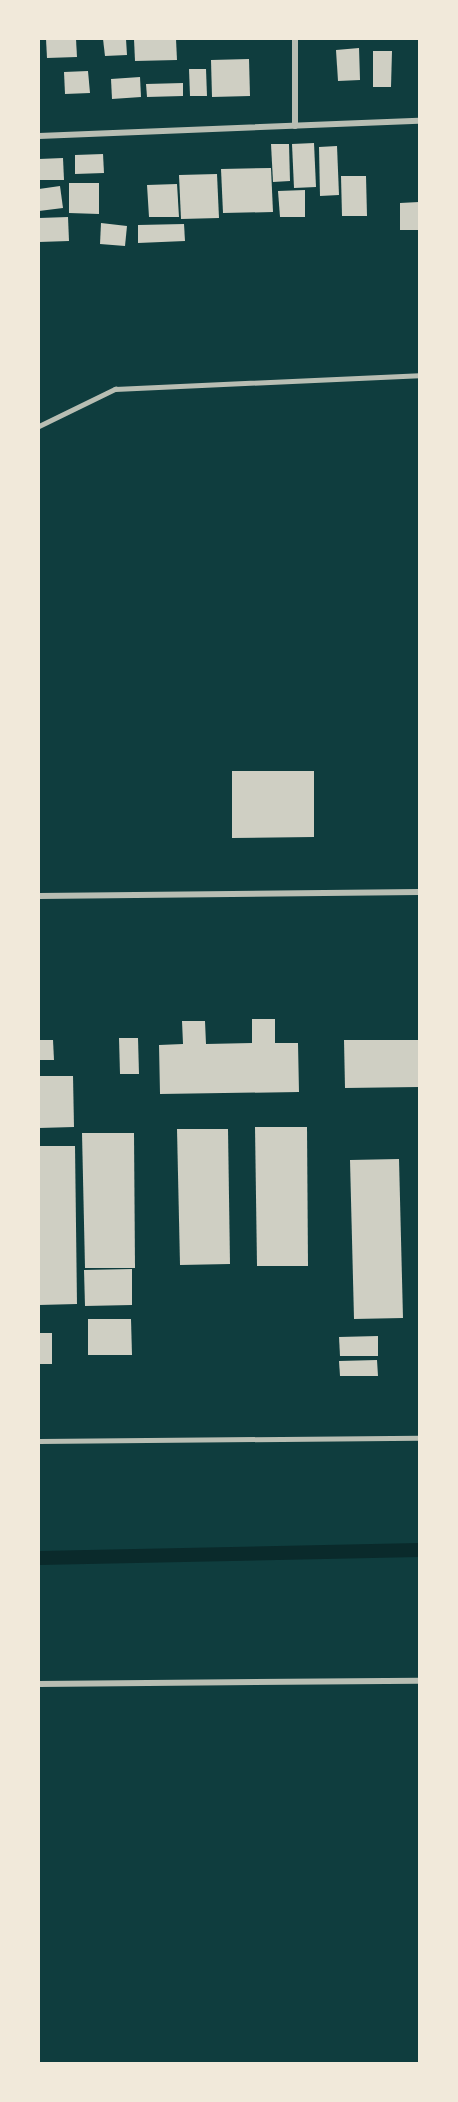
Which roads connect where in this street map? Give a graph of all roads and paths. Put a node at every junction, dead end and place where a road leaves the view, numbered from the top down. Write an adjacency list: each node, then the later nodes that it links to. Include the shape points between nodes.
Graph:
1 (295, 39): 3 (street)
2 (419, 121): 3 (street)
3 (295, 126): 4 (street)
4 (39, 136)
5 (419, 375): 6 (lane, via 115,389)
6 (39, 426)
7 (419, 892): 8 (street)
8 (39, 896)
9 (419, 1438): 10 (lane)
10 (39, 1441)
11 (419, 1681): 12 (street)
12 (39, 1684)

